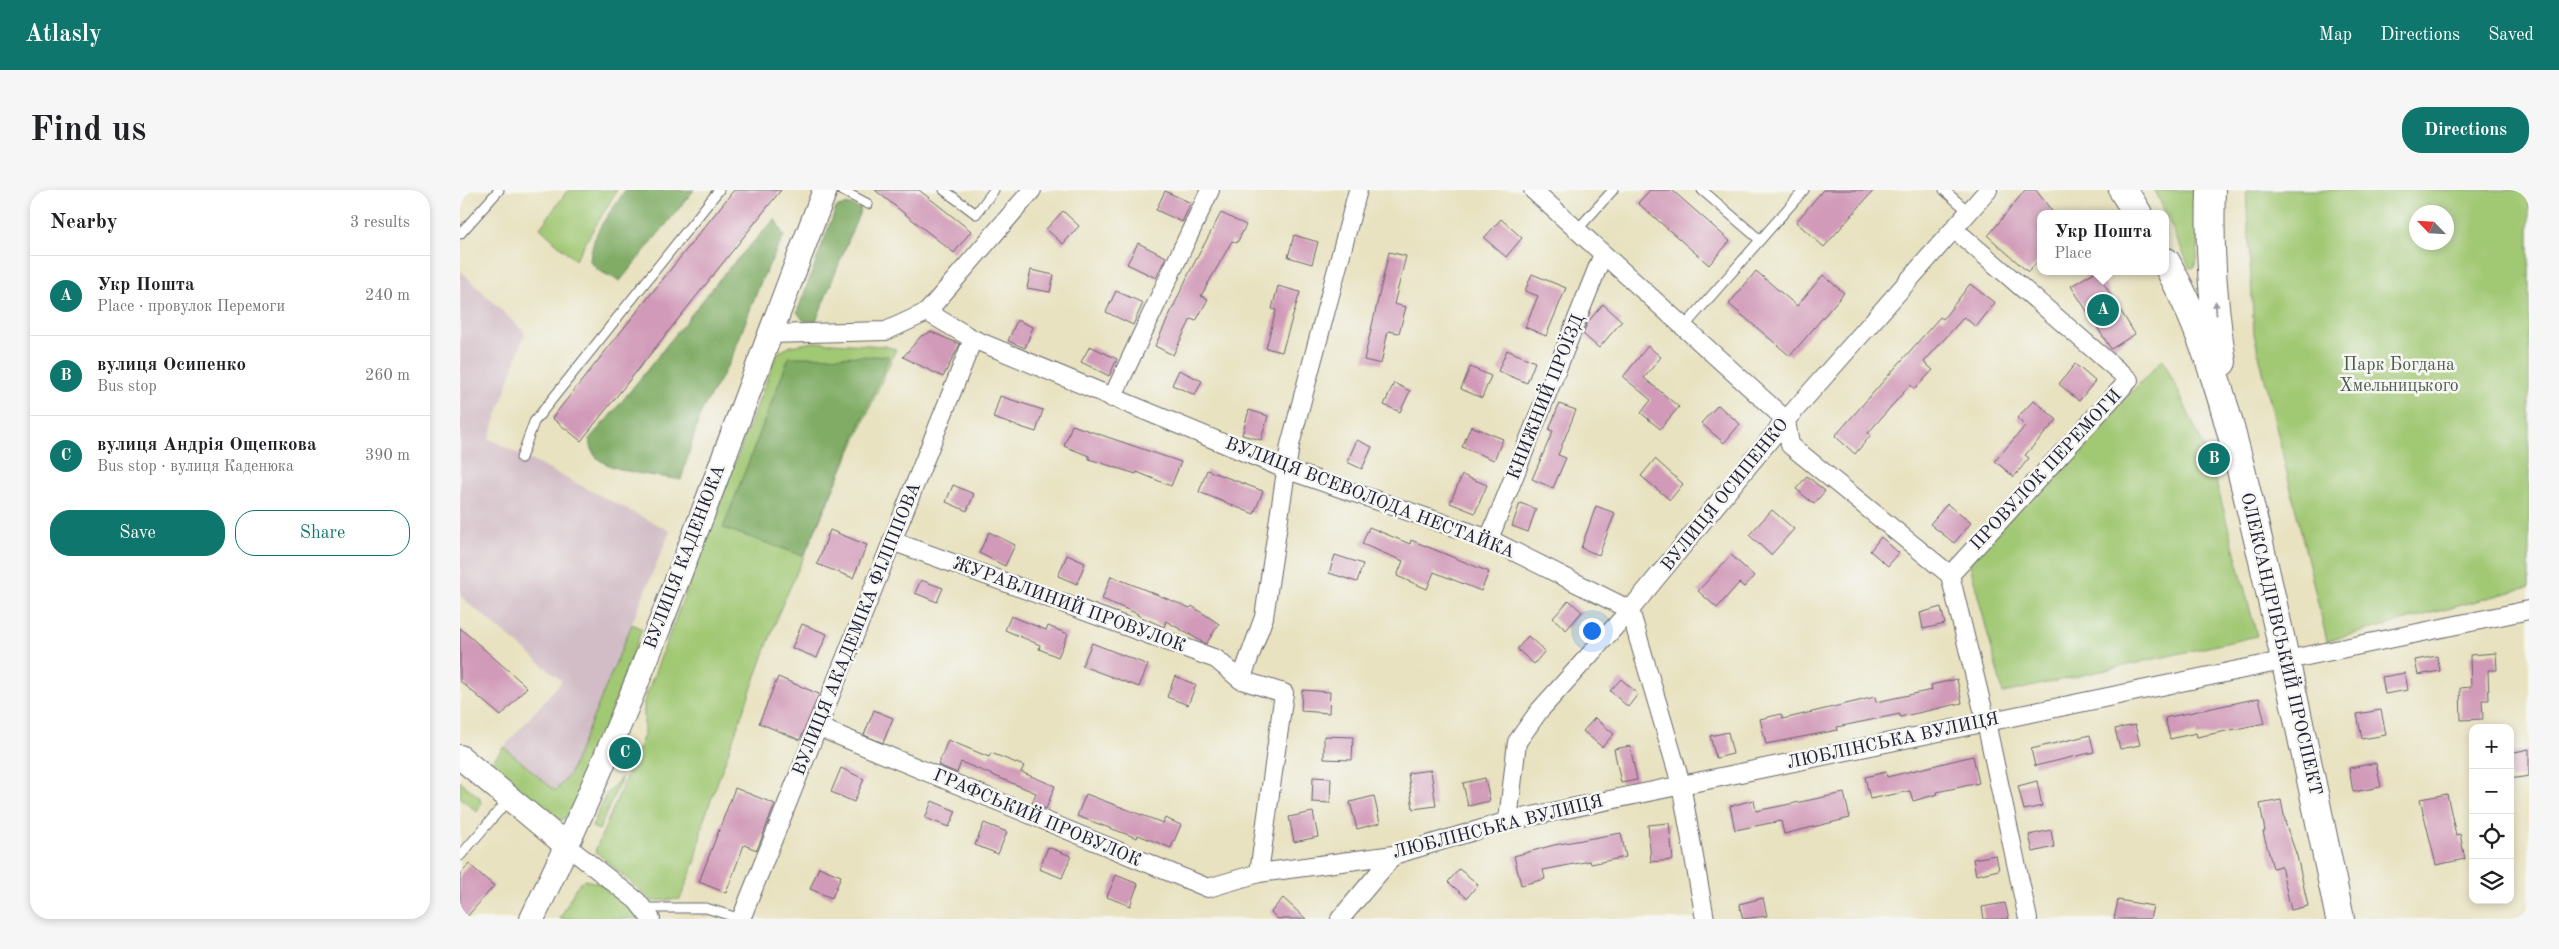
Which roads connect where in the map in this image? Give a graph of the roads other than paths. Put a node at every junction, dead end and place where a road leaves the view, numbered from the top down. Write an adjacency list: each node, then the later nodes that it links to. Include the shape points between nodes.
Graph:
1 (499, 190): 23 (lane)
2 (719, 190): 34 (lane, via 534,422)
3 (825, 190): 29 (street, ВУЛИЦЯ КАДЕНЮКА)
4 (841, 190): 18 (lane)
5 (944, 190): 6 (lane, via 976,214)
6 (994, 190)
7 (1032, 190): 27 (street)
8 (1210, 190): 31 (street)
9 (1358, 190): 35 (street)
10 (1533, 190): 22 (street)
11 (1613, 190): 22 (lane)
12 (1702, 190): 24 (lane)
13 (1804, 190): 24 (lane)
14 (1944, 190): 20 (lane)
15 (1988, 190): 20 (street, ВУЛИЦЯ ОСИПЕНКО)
16 (2123, 190): 19 (main road)
17 (2211, 190): 33 (main road, one-way to 17, via 2217,327 2210,227)
18 (868, 204)
19 (2136, 210)
20 (1969, 212): 21 (street, ВУЛИЦЯ ОСИПЕНКО)
21 (1954, 229): 32 (street, ВУЛИЦЯ ОСИПЕНКО); 38 (street, ПРОВУЛОК ПЕРЕМОГИ, via 2128,380)
22 (1577, 230): 25 (street)
23 (460, 234)
24 (1760, 240): 28 (lane)
25 (1603, 254): 28 (street); 36 (street, КНИЖНИЙ ПРОЇЗД)
26 (2169, 268): 33 (main road, ОЛЕКСАНДРІВСЬКИЙ ПРОСПЕКТ, via 2214,370)
27 (927, 312): 29 (street, via 886,331); 30 (street, ВУЛИЦЯ ВСЕВОЛОДА НЕСТАЙКА)
28 (1684, 327): 32 (street)
29 (769, 334): 49 (street, ВУЛИЦЯ КАДЕНЮКА, via 698,530)
30 (972, 339): 31 (street, ВУЛИЦЯ ВСЕВОЛОДА НЕСТАЙКА); 37 (street, ВУЛИЦЯ АКАДЕМІКА ФІЛІППОВА)
31 (1112, 398): 35 (street, ВУЛИЦЯ ВСЕВОЛОДА НЕСТАЙКА)
32 (1786, 420): 38 (street, via 1790,444); 39 (street, ВУЛИЦЯ ОСИПЕНКО)
33 (2235, 442): 41 (main road, ОЛЕКСАНДРІВСЬКИЙ ПРОСПЕКТ)
34 (521, 458)
35 (1285, 469): 36 (street, ВУЛИЦЯ ВСЕВОЛОДА НЕСТАЙКА); 42 (street, via 1264,618)
36 (1489, 539): 39 (street, ВУЛИЦЯ ВСЕВОЛОДА НЕСТАЙКА)
37 (892, 541): 42 (street, ЖУРАВЛИНИЙ ПРОВУЛОК, via 1216,659); 44 (street, ВУЛИЦЯ АКАДЕМІКА ФІЛІППОВА)
38 (1950, 575): 43 (street)
39 (1630, 610): 46 (street); 48 (street, ВУЛИЦЯ ОСИПЕНКО, via 1539,711 1517,742)
40 (2529, 610): 41 (street, ЛЮБЛІНСЬКА ВУЛИЦЯ)
41 (2286, 660): 43 (street, ЛЮБЛІНСЬКА ВУЛИЦЯ); 59 (main road, ОЛЕКСАНДРІВСЬКИЙ ПРОСПЕКТ)
42 (1240, 680): 52 (street, via 1284,693)
43 (1986, 722): 46 (street, ЛЮБЛІНСЬКА ВУЛИЦЯ); 58 (street)
44 (818, 726): 52 (street, ГРАФСЬКИЙ ПРОВУЛОК, via 1208,888); 55 (street, ВУЛИЦЯ АКАДЕМІКА ФІЛІППОВА)
45 (460, 757): 47 (street)
46 (1681, 784): 48 (street, ЛЮБЛІНСЬКА ВУЛИЦЯ); 57 (street)
47 (510, 799): 49 (street); 51 (lane)
48 (1508, 821): 50 (street, ЛЮБЛІНСЬКА ВУЛИЦЯ)
49 (566, 846): 53 (street); 54 (street, ВУЛИЦЯ КАДЕНЮКА)
50 (1394, 855): 52 (street, ЛЮБЛІНСЬКА ВУЛИЦЯ); 56 (street)
51 (460, 856)
52 (1259, 873)
53 (647, 914): 55 (lane, via 706,908)
54 (532, 919)
55 (741, 919)
56 (1340, 919)
57 (1706, 919)
58 (2028, 919)
59 (2340, 919)

